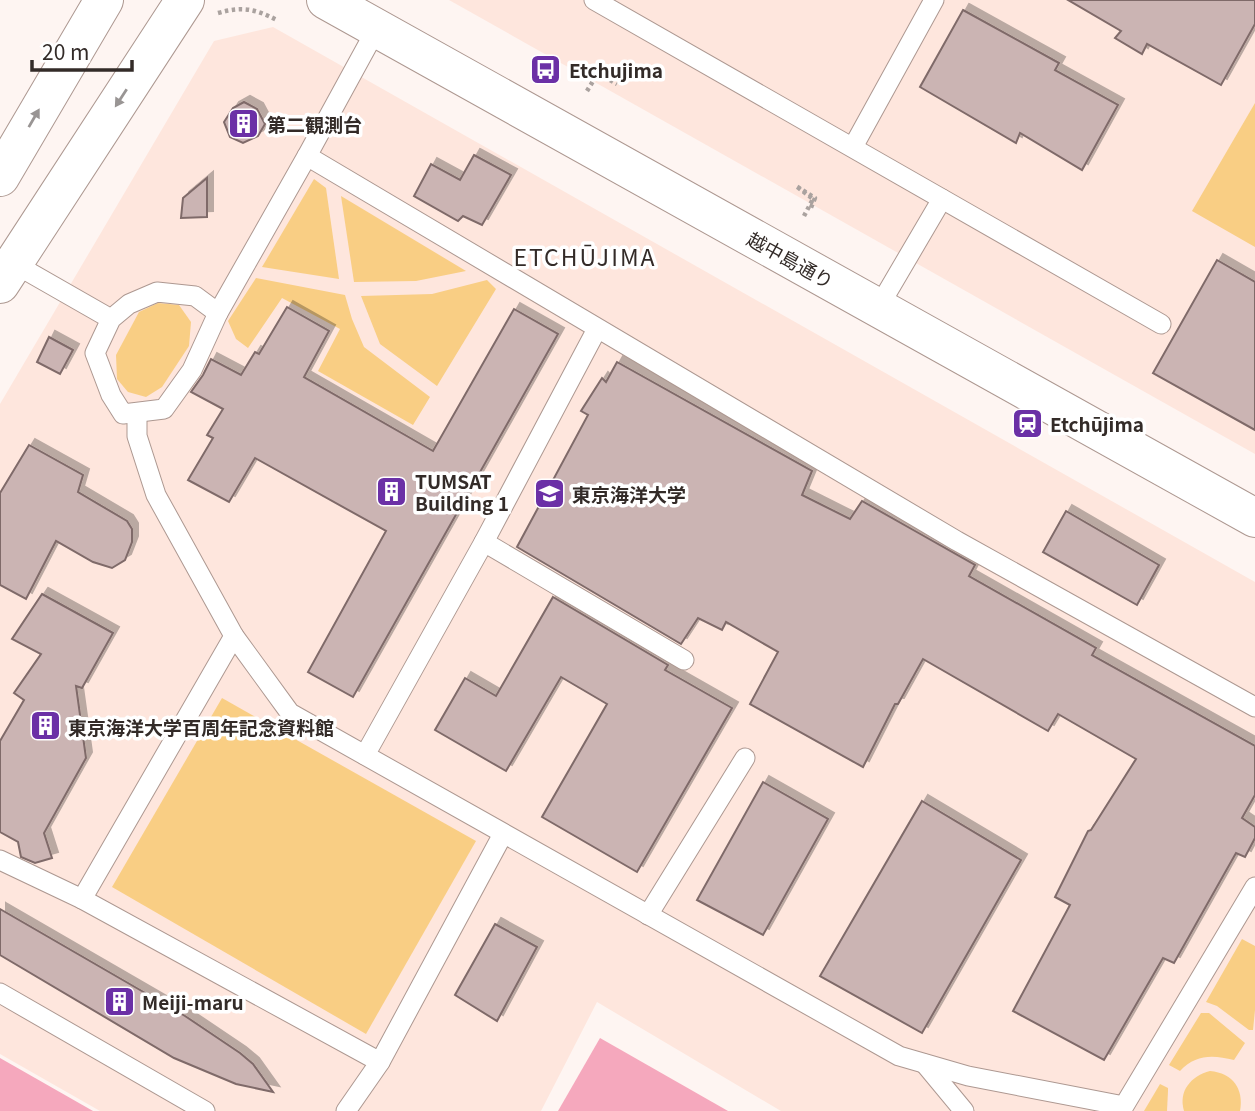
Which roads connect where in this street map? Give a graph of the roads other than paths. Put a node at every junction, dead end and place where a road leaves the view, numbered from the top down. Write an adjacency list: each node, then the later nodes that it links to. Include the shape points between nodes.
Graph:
1 (103, 0): 9 (street, one-way to 1)
2 (326, 0): 6 (street, 越中島通り)
3 (594, 0): 7 (lane)
4 (934, 0): 7 (lane)
5 (198, 8): 11 (street, one-way to 11)
6 (377, 28): 8 (lane); 12 (street, 越中島通り)
7 (853, 147): 10 (lane)
8 (307, 156): 13 (lane); 16 (lane)
9 (0, 177)
10 (942, 199): 12 (lane); 15 (lane)
11 (6, 274): 14 (lane)
12 (878, 308): 18 (street, 越中島通り)
13 (218, 313): 14 (lane, via 195,296 157,292 129,304); 17 (lane, via 192,370 164,409)
14 (111, 319): 17 (lane, via 95,353 123,414)
15 (1161, 324)
16 (597, 329): 19 (lane); 22 (lane, via 957,541)
17 (137, 413): 20 (lane, via 137,436 156,495)
18 (1255, 518)
19 (484, 541): 21 (lane); 23 (lane)
20 (234, 636): 23 (lane, via 290,713); 28 (lane)
21 (684, 660)
22 (1255, 707)
23 (365, 755): 25 (lane)
24 (745, 758): 29 (lane)
25 (503, 834): 29 (lane); 31 (lane)
26 (0, 860): 28 (lane)
27 (1255, 887): 33 (lane)
28 (82, 899): 31 (lane)
29 (648, 915): 32 (lane, via 899,1056)
30 (0, 993): 34 (lane)
31 (380, 1062): 35 (lane)
32 (925, 1064): 33 (lane); 36 (lane)
33 (1123, 1109)
34 (205, 1111)
35 (346, 1111)
36 (964, 1111)

